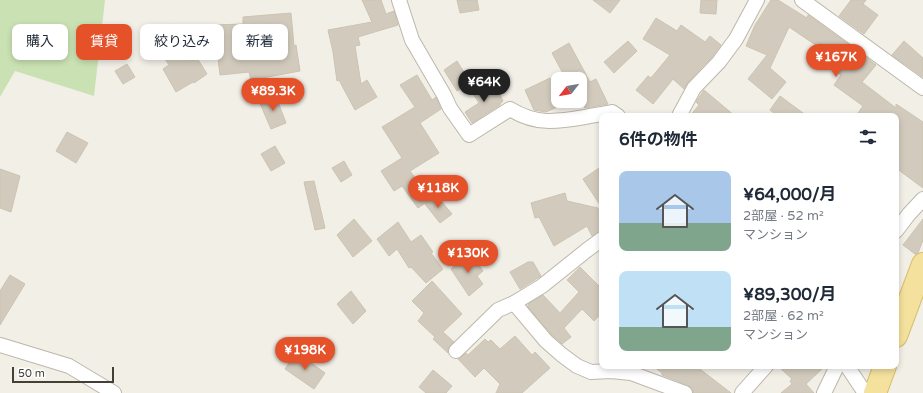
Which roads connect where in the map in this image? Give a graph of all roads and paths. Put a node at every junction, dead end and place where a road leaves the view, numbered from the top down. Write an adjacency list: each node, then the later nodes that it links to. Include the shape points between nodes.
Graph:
1 (399, 0): 6 (street, via 412,40 450,108 469,135 510,109 522,116 548,122)
2 (757, 0): 5 (street, via 736,39 719,62 694,88)
3 (802, 0): 4 (street)
4 (923, 88)
5 (681, 113)
6 (599, 114)
7 (923, 199): 8 (street)
8 (899, 227)
9 (599, 241): 11 (street, via 542,286)
10 (923, 264): 12 (main road)
11 (514, 303): 14 (street, via 498,310); 20 (street, via 546,340 577,366 591,372 631,373)
12 (899, 328)
13 (0, 346): 19 (street, via 69,366)
14 (456, 351)
15 (763, 369): 21 (street)
16 (836, 369): 22 (street)
17 (849, 369): 23 (street)
18 (884, 369): 24 (main road)
19 (114, 393)
20 (684, 393)
21 (742, 393)
22 (824, 393)
23 (865, 393)
24 (875, 393)

